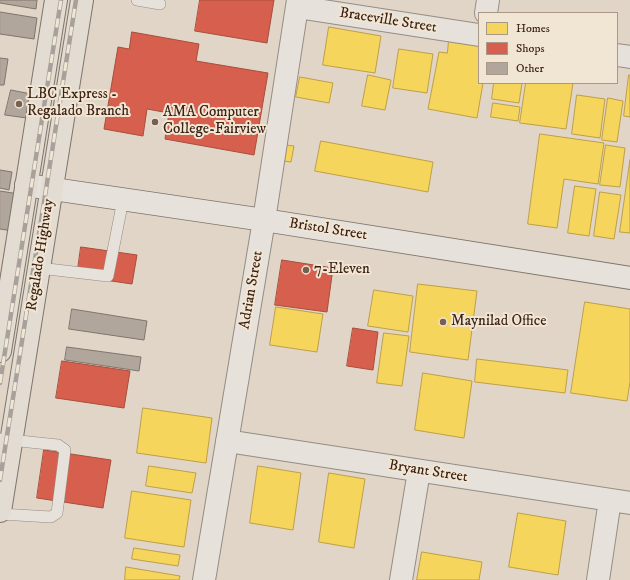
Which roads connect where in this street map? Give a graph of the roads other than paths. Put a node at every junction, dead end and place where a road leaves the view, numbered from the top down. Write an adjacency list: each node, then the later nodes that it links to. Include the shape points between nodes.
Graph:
1 (56, 0): 11 (main road, Regalado Highway)
2 (82, 0): 12 (main road, Regalado Highway)
3 (137, 0): 5 (lane)
4 (488, 0): 7 (street)
5 (160, 4)
6 (297, 4): 8 (street, Braceville Street); 14 (street, Adrian Street)
7 (486, 12)
8 (478, 35)
9 (618, 55): 10 (street)
10 (630, 57)
11 (26, 185): 12 (street, Bristol Street); 17 (main road, Regalado Highway)
12 (51, 189): 13 (street, Bristol Street); 15 (main road, Regalado Highway)
13 (123, 200): 14 (street, Bristol Street); 15 (lane, via 108,276)
14 (264, 220): 16 (street, Bristol Street); 19 (street, Adrian Street)
15 (39, 268): 18 (main road, Regalado Highway)
16 (630, 278)
17 (0, 351)
18 (6, 439): 22 (main road, Regalado Highway); 23 (lane, via 58,445 65,450 57,513 51,516)
19 (227, 441): 20 (street, Bryant Street); 24 (street, Adrian Street)
20 (419, 471): 21 (street, Bryant Street); 25 (street)
21 (620, 502): 26 (street)
22 (0, 511)
23 (0, 514)
24 (204, 580)
25 (401, 580)
26 (598, 580)

